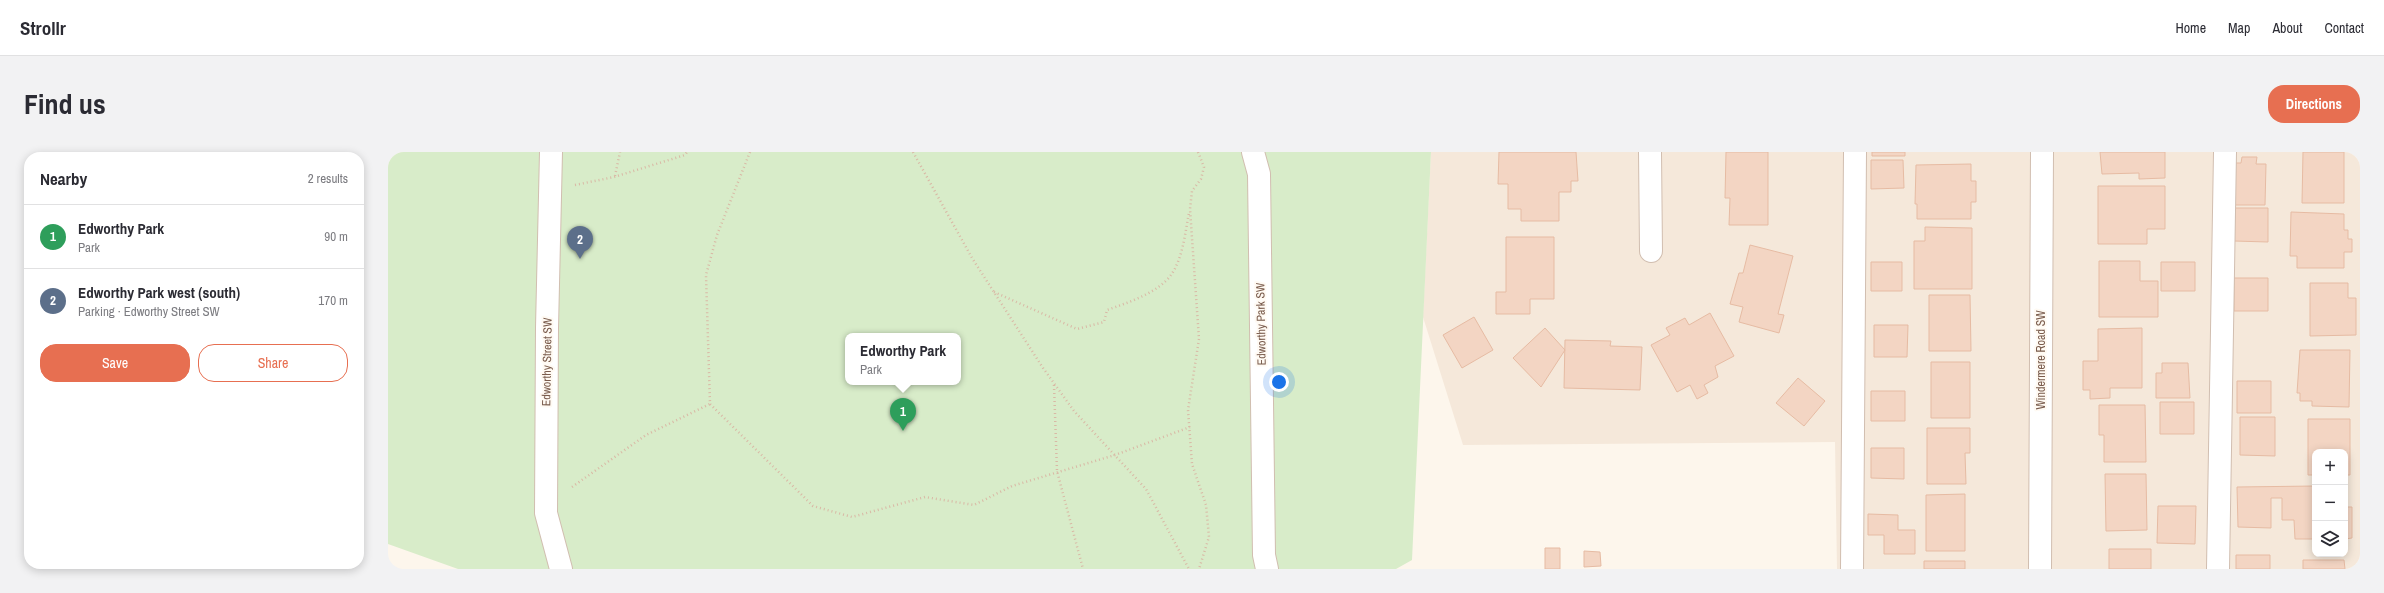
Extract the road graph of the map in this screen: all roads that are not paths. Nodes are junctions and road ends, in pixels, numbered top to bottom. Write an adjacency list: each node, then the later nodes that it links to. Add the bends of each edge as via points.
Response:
1 (551, 152): 8 (street, Edworthy Street SW, via 546,513)
2 (1253, 152): 9 (street, Edworthy Park SW, via 1258,174 1264,555)
3 (1650, 152): 7 (street)
4 (1855, 152): 10 (street)
5 (2042, 152): 11 (street, Windermere Road SW)
6 (2225, 152): 12 (street)
7 (1651, 251)
8 (561, 569)
9 (1267, 569)
10 (1852, 569)
11 (2040, 569)
12 (2218, 569)

